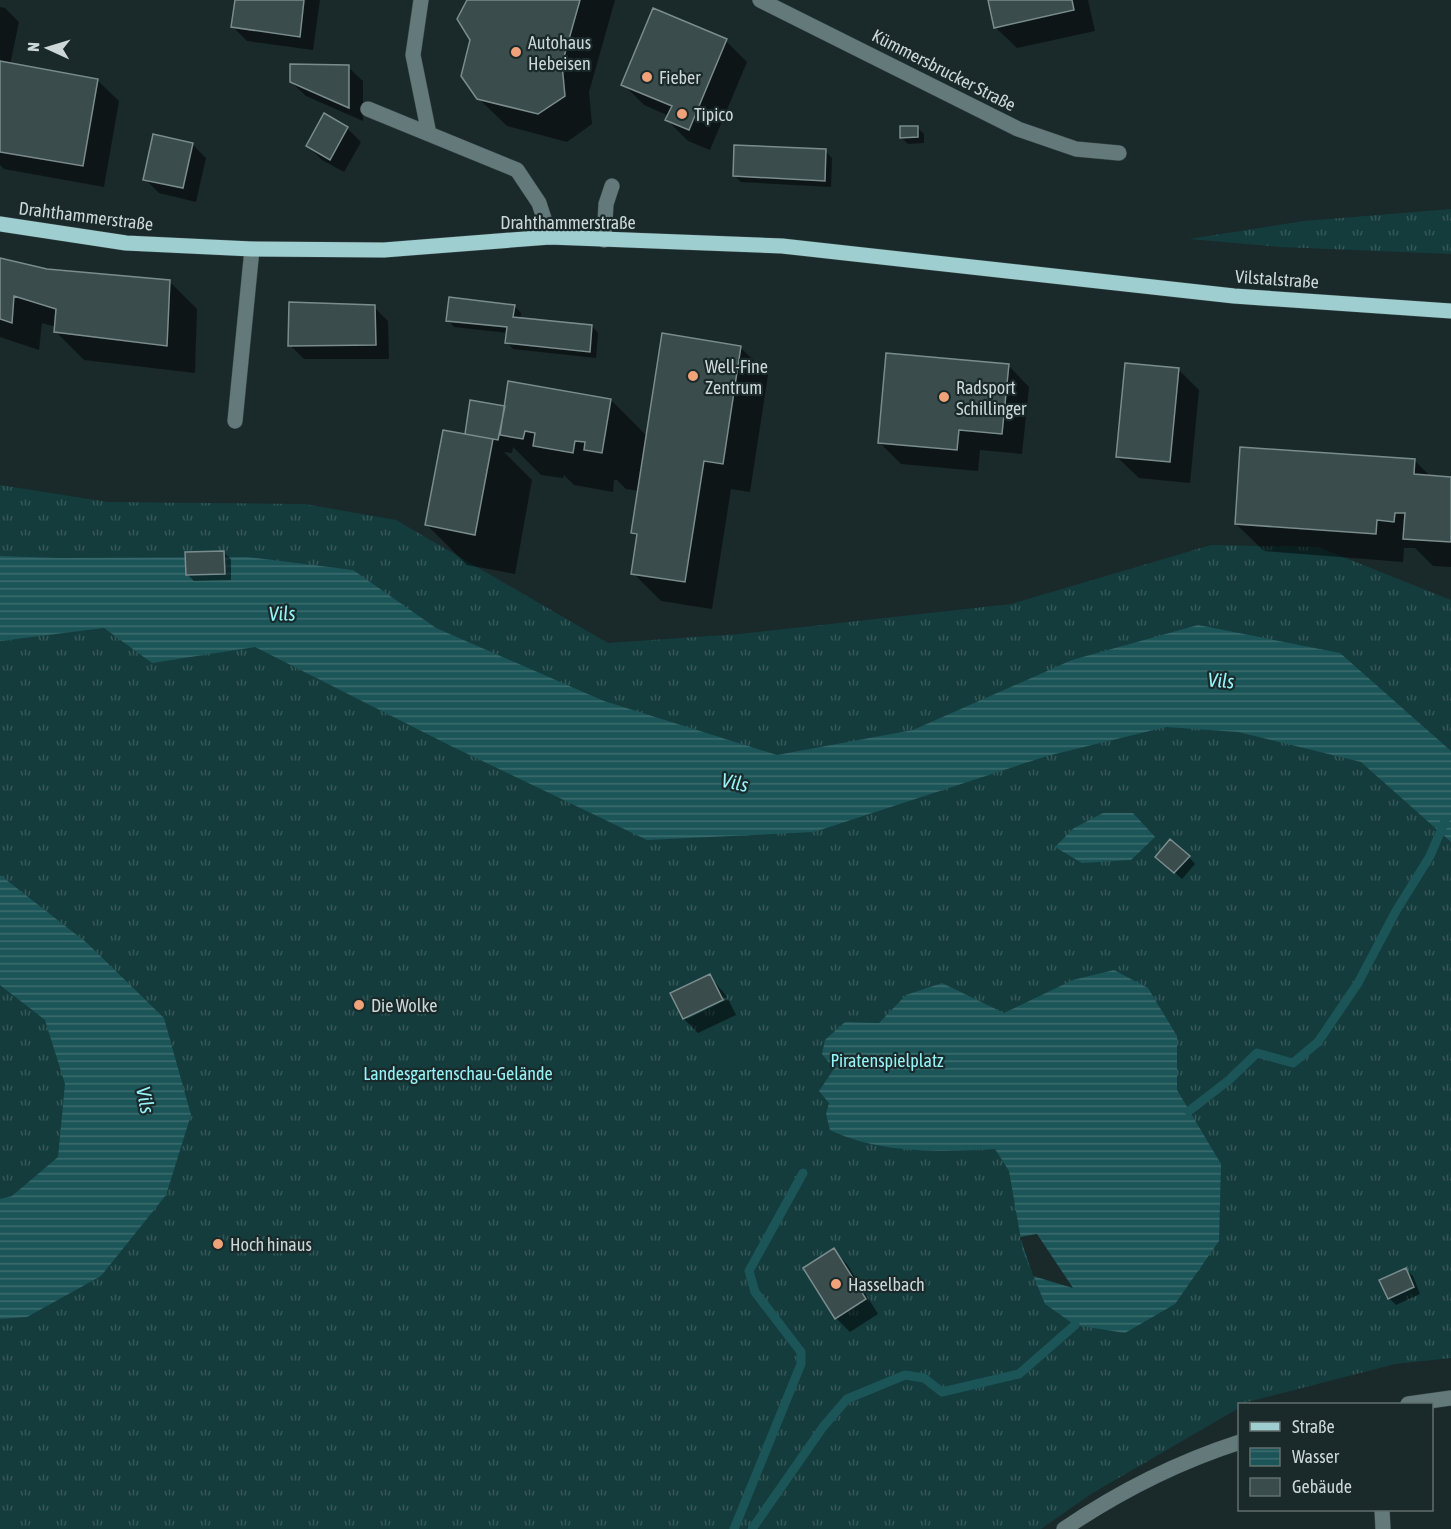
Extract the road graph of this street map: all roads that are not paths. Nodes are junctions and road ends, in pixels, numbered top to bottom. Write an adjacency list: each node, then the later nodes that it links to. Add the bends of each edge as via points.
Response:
1 (422, 0): 4 (street, via 414,55)
2 (760, 0): 5 (street, Kümmersbrucker Straße, via 1018,129 1076,149)
3 (368, 109): 4 (street)
4 (429, 134): 8 (street, via 517,170 539,203)
5 (1119, 153)
6 (612, 186): 9 (street, via 606,204)
7 (0, 224): 10 (main road, Drahthammerstraße, via 126,243)
8 (549, 237): 9 (main road, Drahthammerstraße); 10 (main road, Drahthammerstraße, via 384,250)
9 (604, 240): 11 (main road, Drahthammerstraße, via 782,246)
10 (252, 249): 13 (street)
11 (1100, 281): 12 (main road, Vilstalstraße, via 1234,296)
12 (1451, 311)
13 (235, 421)
14 (1451, 1398): 15 (street)
15 (1415, 1403)
16 (1238, 1442): 18 (street, via 1209,1452 1099,1505)
17 (1382, 1511): 19 (street)
18 (1064, 1529)
19 (1383, 1529)

